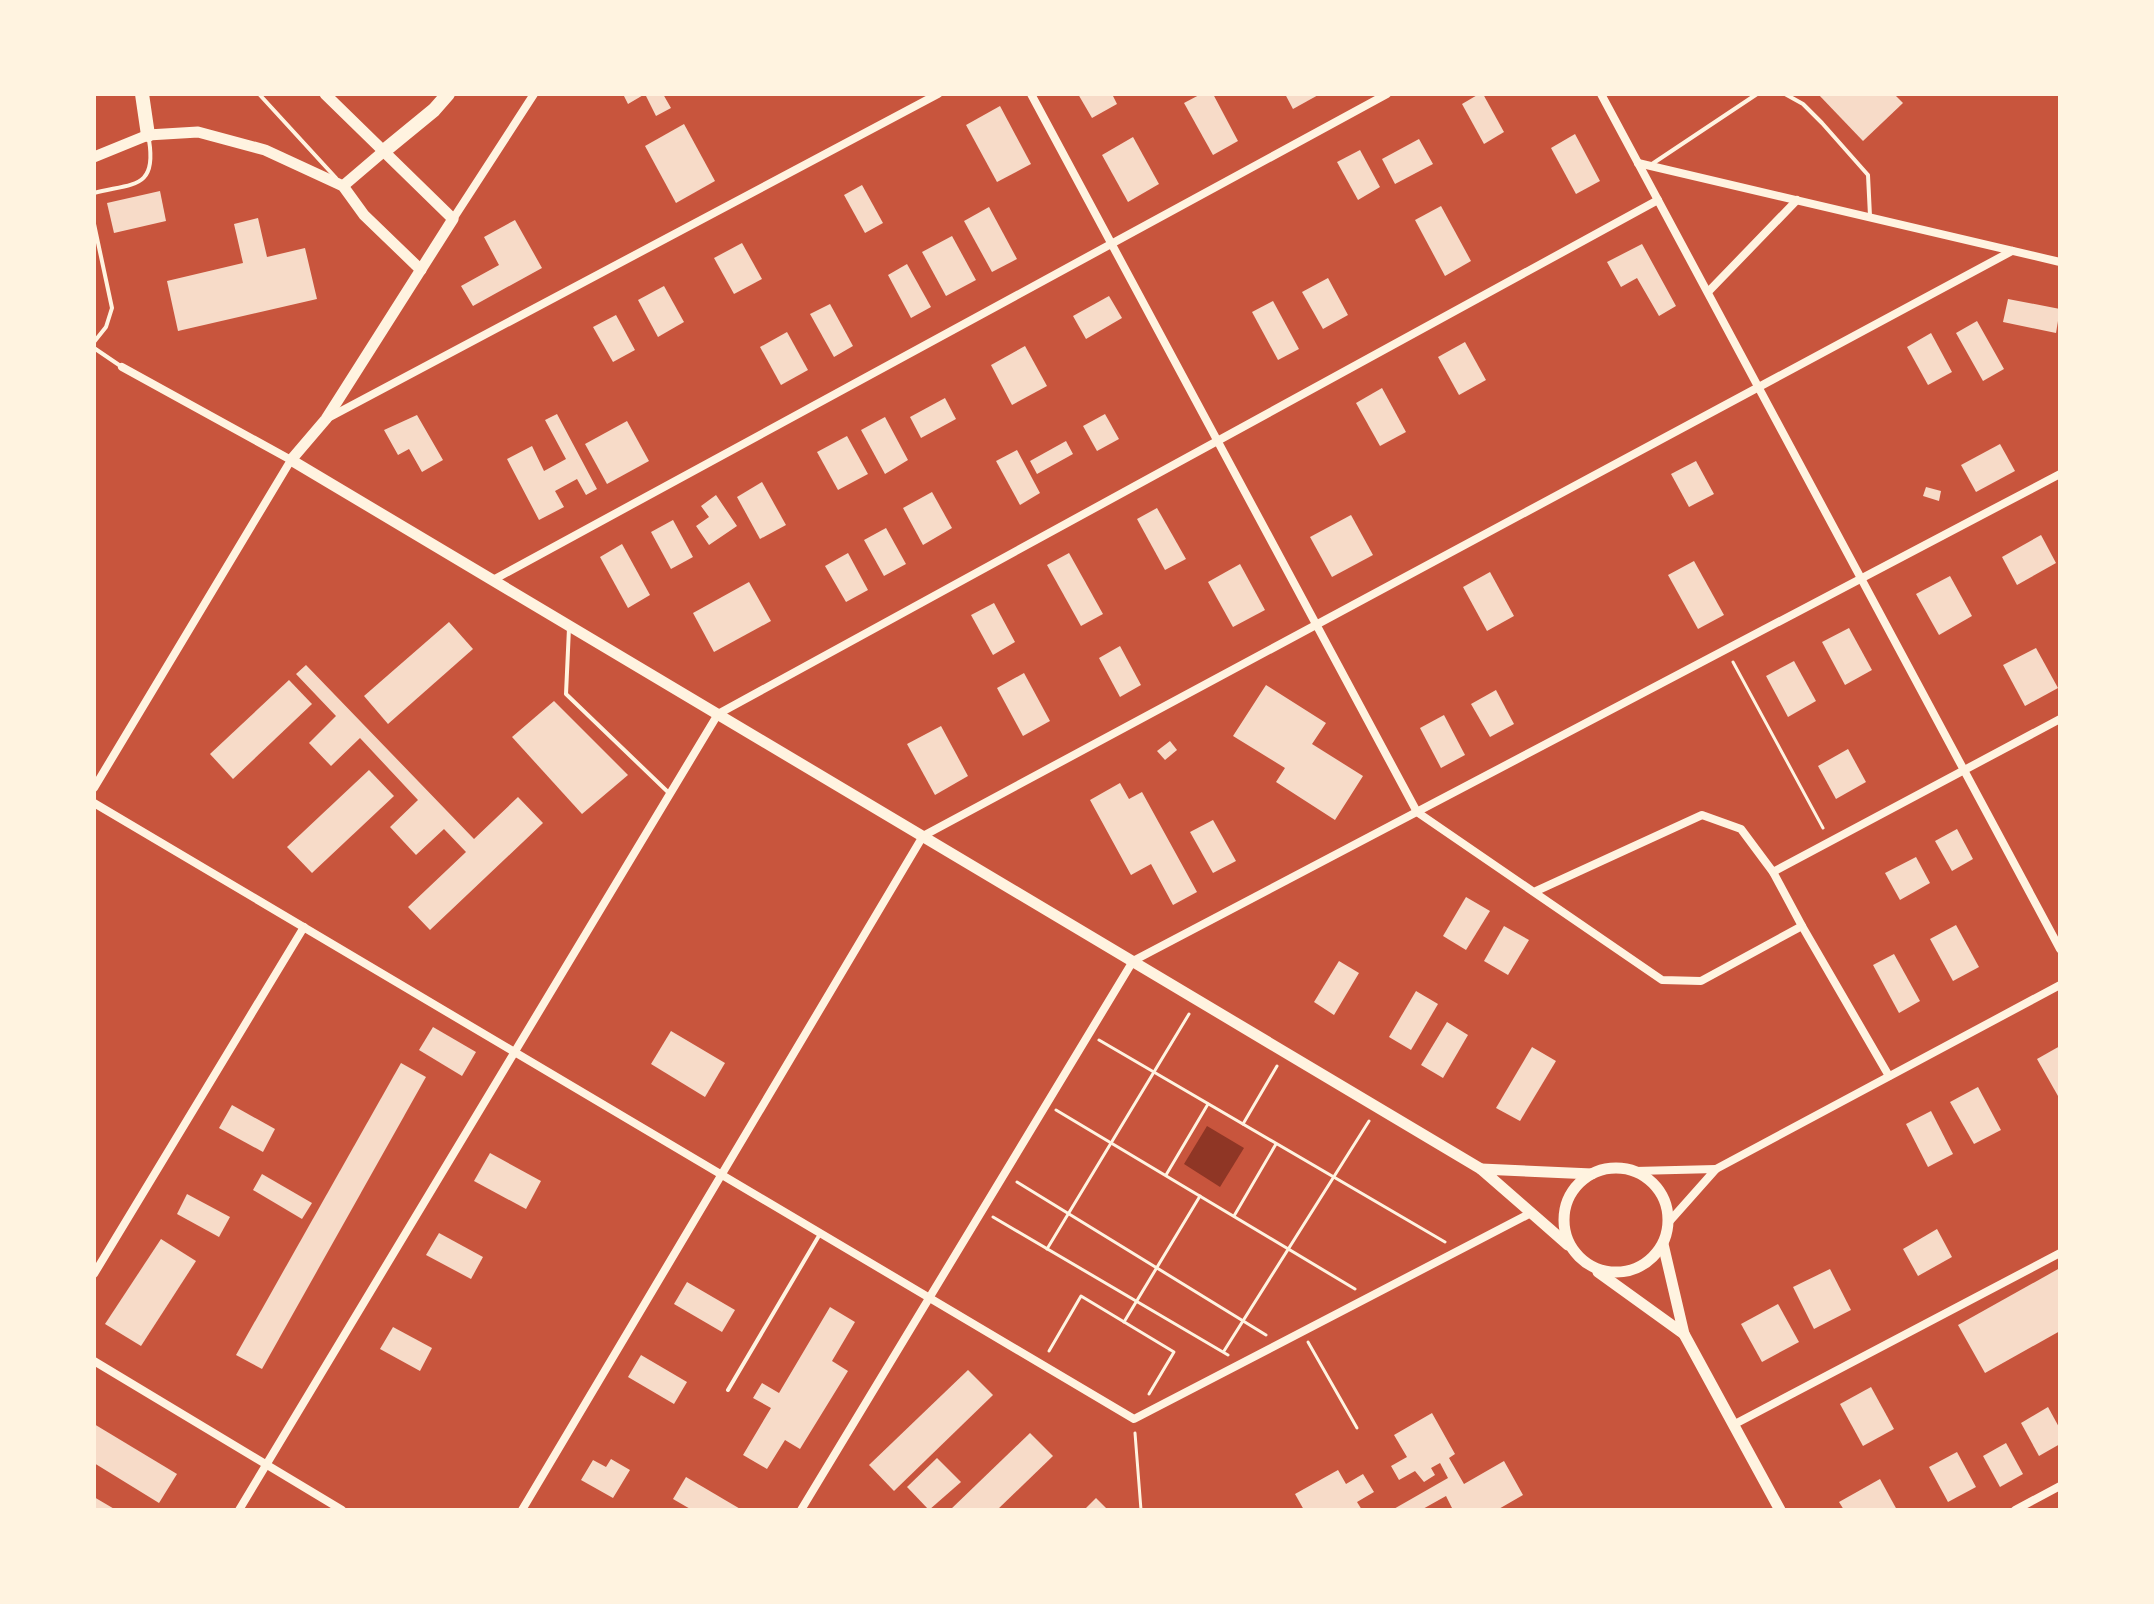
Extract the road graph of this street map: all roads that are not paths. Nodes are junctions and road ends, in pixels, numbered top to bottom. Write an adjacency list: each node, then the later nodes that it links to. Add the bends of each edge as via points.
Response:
1 (142, 94): 12 (highway)
2 (259, 94): 17 (lane)
3 (325, 94): 13 (street)
4 (448, 94): 13 (highway)
5 (534, 94): 22 (street)
6 (938, 94): 32 (street)
7 (1031, 94): 24 (street)
8 (1387, 94): 24 (street)
9 (1601, 94): 15 (street)
10 (1757, 94): 16 (lane)
11 (1785, 94): 21 (lane, via 1803,104 1868,175)
12 (148, 135): 14 (street); 17 (street, via 198,132 265,150); 18 (lane, via 152,158 141,181)
13 (384, 151): 17 (street); 22 (street)
14 (94, 157)
15 (1638, 163): 16 (street); 19 (street)
16 (1650, 165): 20 (street)
17 (343, 186): 27 (street, via 364,215)
18 (94, 193)
19 (1658, 200): 28 (street); 33 (street)
20 (1797, 200): 21 (street); 28 (street)
21 (1870, 217): 25 (street)
22 (453, 219): 27 (street)
23 (94, 224): 29 (lane, via 112,308)
24 (1111, 244): 33 (street); 37 (street)
25 (2012, 251): 26 (street); 31 (street)
26 (2060, 262)
27 (421, 270): 32 (street)
28 (1708, 292): 31 (street)
29 (94, 345): 30 (lane)
30 (122, 367): 34 (street)
31 (1758, 387): 36 (street); 38 (street)
32 (326, 419): 34 (street)
33 (1217, 441): 38 (street); 40 (street)
34 (291, 460): 37 (street); 43 (street)
35 (2060, 474): 36 (street)
36 (1861, 579): 42 (street); 46 (street)
37 (493, 580): 39 (street)
38 (1316, 625): 46 (street); 47 (street)
39 (569, 626): 40 (street); 44 (lane, via 566,694)
40 (718, 714): 44 (street); 47 (street)
41 (2060, 719): 42 (street)
42 (1964, 771): 48 (street); 52 (street)
43 (94, 788)
44 (670, 794): 55 (street)
45 (94, 803): 51 (street)
46 (1417, 812): 49 (street); 53 (street)
47 (923, 836): 53 (street); 61 (street)
48 (1773, 872): 49 (street, via 1741,829 1702,815); 50 (street)
49 (1534, 892): 50 (street, via 1662,980 1701,981)
50 (1802, 926): 56 (street)
51 (304, 927): 55 (street); 69 (street)
52 (2060, 949)
53 (1133, 961): 57 (street); 70 (street)
54 (2060, 985): 56 (street)
55 (514, 1052): 61 (street); 75 (street)
56 (1889, 1076): 58 (street)
57 (1481, 1169): 60 (street); 62 (street)
58 (1716, 1169): 59 (street); 63 (street)
59 (1635, 1171): 60 (street, via 1606,1169); 63 (street, via 1660,1192)
60 (1592, 1174): 66 (street, via 1578,1184 1566,1207 1565,1233)
61 (721, 1175): 64 (street); 79 (street)
62 (1531, 1213): 66 (street); 70 (street, via 1134,1419)
63 (1668, 1223): 65 (street)
64 (820, 1234): 70 (street); 73 (lane)
65 (1663, 1244): 68 (street, via 1638,1268 1603,1271); 71 (street)
66 (1572, 1249): 68 (street)
67 (2060, 1253): 74 (street)
68 (1587, 1264): 71 (street)
69 (94, 1274)
70 (929, 1298): 80 (street)
71 (1684, 1334): 74 (street)
72 (94, 1361): 75 (street)
73 (728, 1390)
74 (1733, 1425): 81 (street)
75 (266, 1465): 77 (street); 78 (street)
76 (2060, 1486): 82 (street)
77 (239, 1510)
78 (342, 1510)
79 (522, 1510)
80 (801, 1510)
81 (1780, 1510)
82 (2015, 1510)

